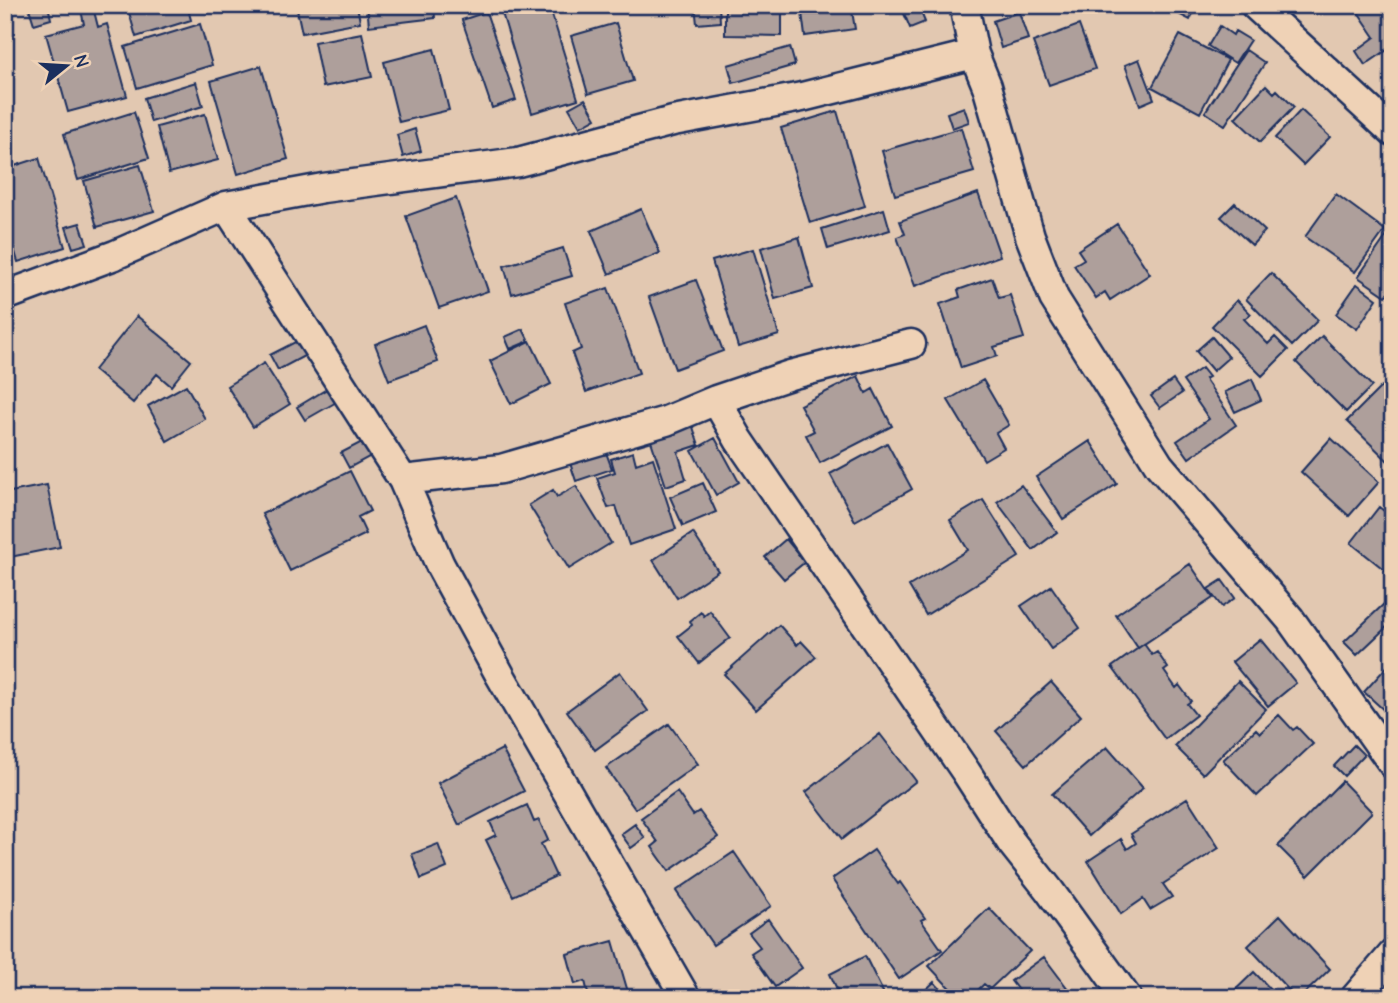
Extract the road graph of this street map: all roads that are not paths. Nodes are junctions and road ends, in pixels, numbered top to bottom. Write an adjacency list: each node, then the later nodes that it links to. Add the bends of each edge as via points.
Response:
1 (964, 5): 3 (street)
2 (1255, 5): 4 (street)
3 (974, 54): 5 (street, via 802,97 673,121 518,162); 10 (street, via 1030,236 1060,309 1159,464 1290,620)
4 (1393, 132)
5 (226, 206): 6 (street, via 115,255); 9 (street)
6 (5, 296)
7 (911, 344): 8 (street, via 790,375)
8 (716, 400): 9 (street, via 667,421 501,469); 13 (street, via 1011,842)
9 (403, 480): 12 (street, via 460,602)
10 (1390, 753)
11 (1393, 954): 14 (street)
12 (685, 998)
13 (1127, 998)
14 (1355, 998)

